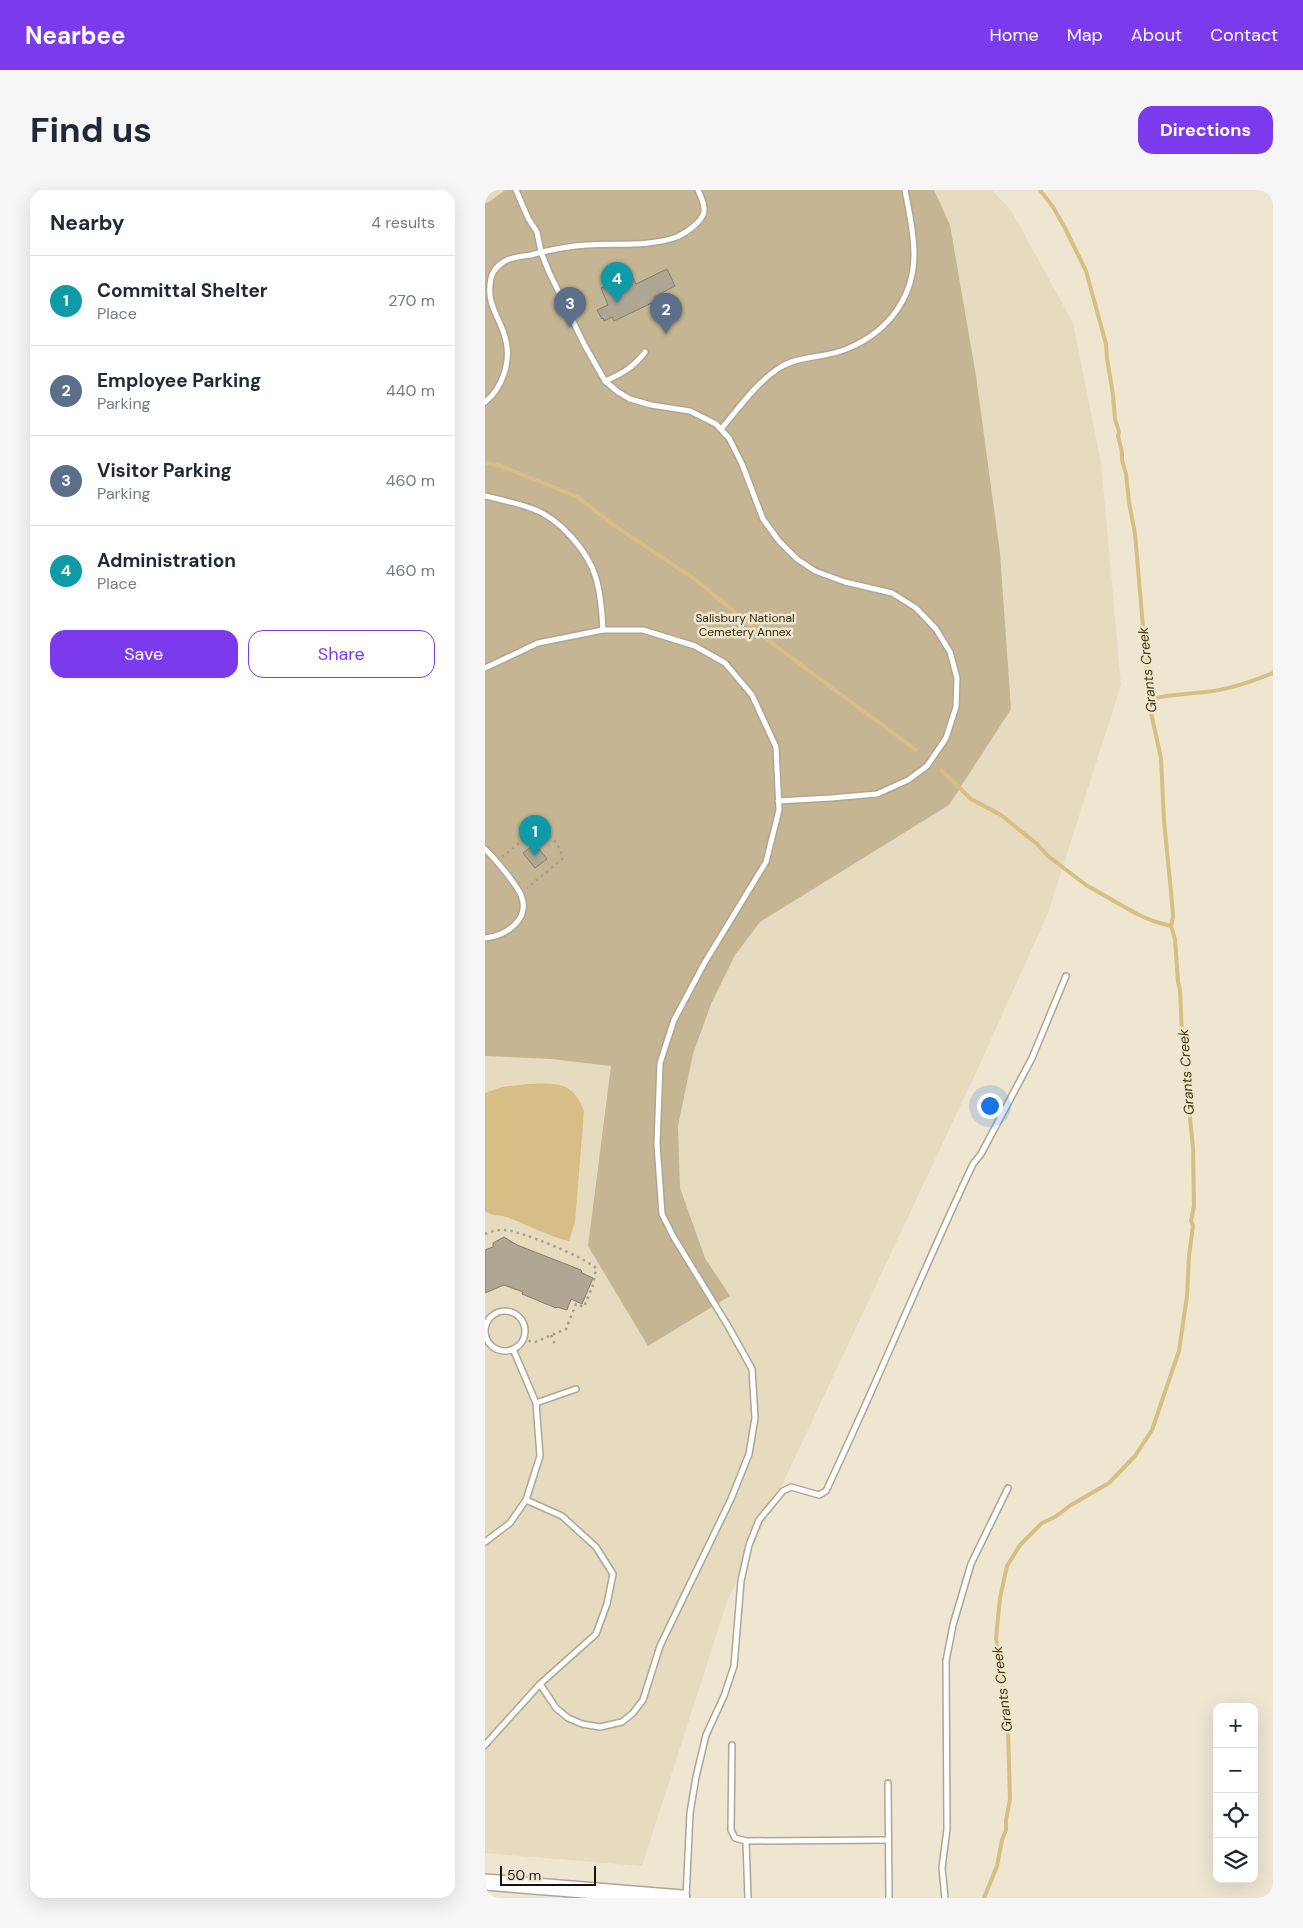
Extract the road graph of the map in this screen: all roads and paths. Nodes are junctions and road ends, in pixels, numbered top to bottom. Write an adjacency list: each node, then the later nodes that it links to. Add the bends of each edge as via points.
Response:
1 (515, 190): 4 (lane, via 537,232)
2 (698, 190): 4 (lane, via 704,205 703,213 699,221 678,236)
3 (905, 190): 8 (lane, via 914,253 909,284 887,324 851,348 799,359 779,368 757,387)
4 (541, 252): 6 (lane); 7 (lane, via 506,260 493,270 487,294 506,340 507,362 502,381)
5 (645, 352): 6 (lane, via 625,372)
6 (605, 382): 8 (lane, via 630,399 690,411)
7 (485, 402)
8 (721, 429): 12 (lane, via 742,464 763,519 779,541 797,559 815,570 845,582 892,593 916,608 936,629 950,652 957,678 956,708 946,738 927,766 908,780 877,794)
9 (485, 496): 10 (lane, via 535,509 562,527 582,551 595,576)
10 (603, 630): 11 (lane, via 539,643); 12 (lane, via 643,630 695,646 725,664 752,695 776,747)
11 (485, 668)
12 (778, 801): 29 (lane, via 779,810 767,862 705,962 675,1020 660,1063 657,1144 662,1214 752,1369 755,1418 749,1454 731,1499 660,1646 643,1700 633,1713 622,1722 600,1727 582,1724 556,1708)
13 (485, 849): 14 (lane)
14 (496, 862): 15 (lane); 15 (path, via 536,830 546,832 561,852 560,861)
15 (520, 893): 16 (lane, via 523,908 520,918 511,929)
16 (485, 938)
17 (1066, 976): 36 (lane, via 1032,1058 973,1164 930,1255 826,1491 819,1495 791,1487 783,1491 759,1520 741,1581 734,1666 706,1735 696,1776)
18 (485, 1234): 20 (path, via 504,1230 533,1238 596,1268 584,1307 576,1304 566,1328)
19 (485, 1328): 21 (lane, via 493,1315 505,1311 512,1313 522,1321); 23 (lane, via 486,1338 495,1348)
20 (551, 1335): 21 (path, via 535,1342); 22 (path)
21 (523, 1340): 23 (lane)
22 (556, 1347)
23 (513, 1349): 25 (lane)
24 (576, 1388): 25 (lane)
25 (536, 1403): 27 (lane, via 540,1456)
26 (1008, 1488): 39 (lane, via 971,1564 946,1661)
27 (525, 1500): 28 (lane, via 510,1523); 29 (lane, via 562,1516 595,1547 613,1574 596,1634)
28 (485, 1542)
29 (540, 1684): 30 (lane)
30 (485, 1744)
31 (731, 1745): 34 (lane, via 731,1830 735,1838)
32 (887, 1782): 33 (lane)
33 (888, 1840): 34 (lane); 38 (lane)
34 (746, 1841): 37 (lane)
35 (485, 1882): 36 (main road)
36 (684, 1898)
37 (748, 1898)
38 (889, 1898)
39 (945, 1898)

